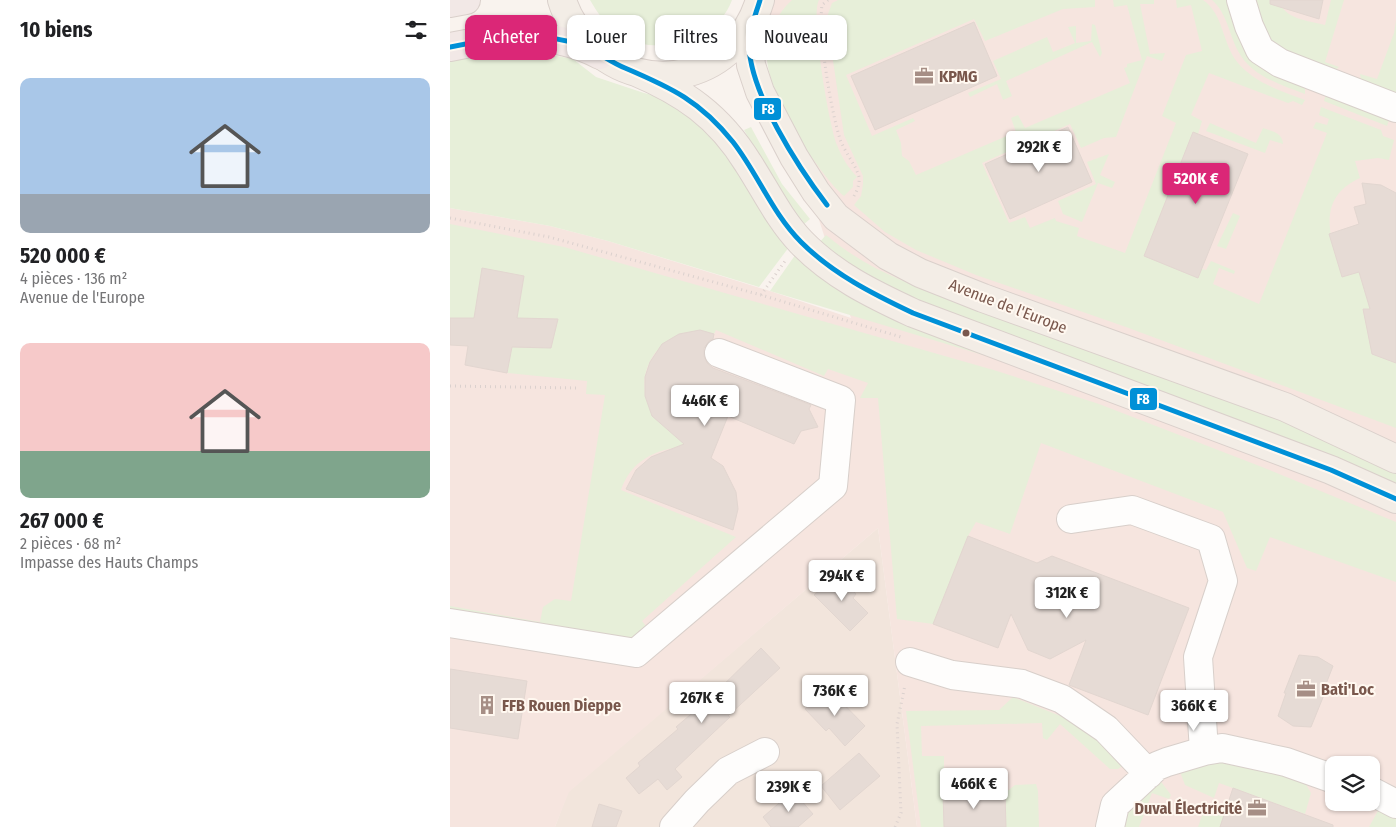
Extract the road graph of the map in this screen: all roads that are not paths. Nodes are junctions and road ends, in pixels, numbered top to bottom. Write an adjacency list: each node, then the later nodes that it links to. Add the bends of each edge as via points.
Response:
1 (466, 0): 4 (highway)
2 (562, 0): 6 (main road)
3 (1241, 0): 11 (street, via 1260,50 1280,63)
4 (450, 3)
5 (757, 10): 10 (main road, via 742,38 708,66 685,74); 13 (main road, Avenue de l'Europe, via 749,44 760,92 816,192 836,217 863,238 888,256 982,298)
6 (568, 15)
7 (567, 42): 8 (highway, via 545,37 510,37)
8 (450, 47)
9 (608, 60): 10 (main road)
10 (634, 72): 16 (main road, via 662,83 705,110 735,144 800,241 827,266 860,288 913,313 1331,470)
11 (1396, 108)
12 (719, 354): 18 (street, via 841,400 833,486 636,653)
13 (1285, 407): 14 (street); 15 (main road, Avenue de l'Europe)
14 (1396, 447)
15 (1396, 459)
16 (1396, 499)
17 (1071, 519): 20 (street, via 1132,510 1211,539 1223,581 1198,657)
18 (450, 623)
19 (910, 662): 22 (street, via 952,675 1022,684 1062,700 1106,729)
20 (1204, 751): 22 (street, via 1167,762); 23 (street, via 1222,748 1286,762)
21 (765, 752): 26 (street, via 728,771)
22 (1149, 774): 27 (street, via 1115,805)
23 (1325, 775)
24 (1380, 795): 25 (street)
25 (1396, 804)
26 (674, 827)
27 (1110, 827)

